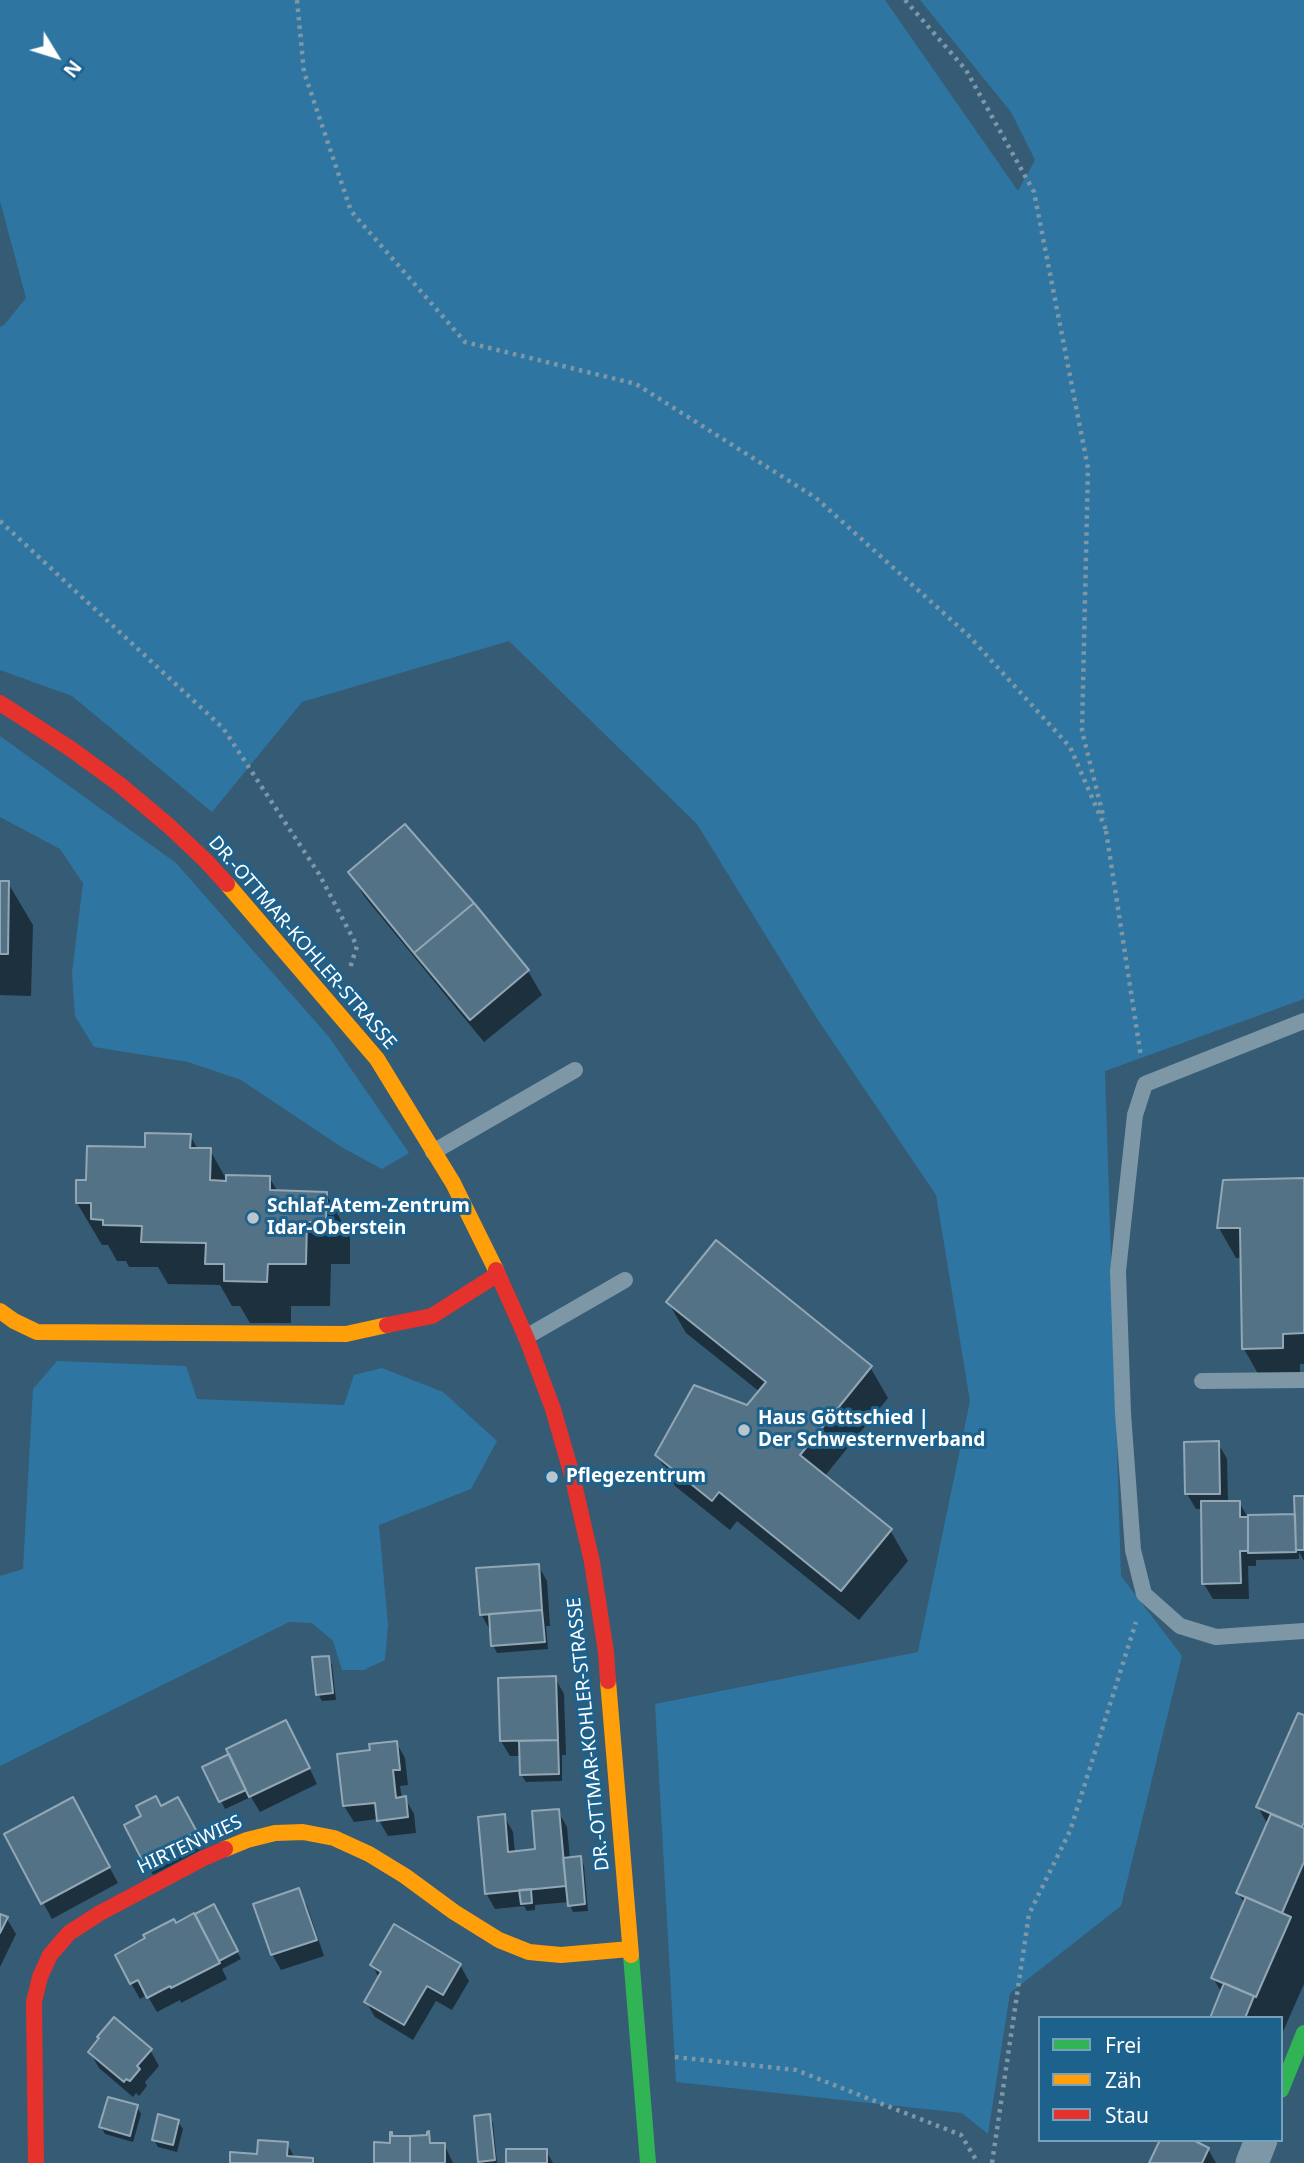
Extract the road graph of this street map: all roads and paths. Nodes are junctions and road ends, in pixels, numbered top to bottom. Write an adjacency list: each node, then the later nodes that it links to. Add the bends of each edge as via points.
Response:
1 (297, 0): 5 (path, via 304,72 351,211 465,342 636,384 816,499 969,636 1070,747)
2 (905, 0): 5 (path, via 966,70 1034,192 1088,468 1082,731)
3 (0, 521): 6 (path, via 223,728 319,874 357,946)
4 (0, 703): 6 (street, DR.-OTTMAR-KOHLER-STRASSE, via 100,770 169,826 206,860)
5 (1107, 832): 9 (path)
6 (336, 1009): 10 (street, DR.-OTTMAR-KOHLER-STRASSE, via 377,1059)
7 (1304, 1021): 9 (lane)
8 (575, 1070): 10 (lane)
9 (1145, 1084): 17 (lane, via 1135,1115 1118,1271 1133,1550)
10 (433, 1152): 11 (street, DR.-OTTMAR-KOHLER-STRASSE)
11 (498, 1274): 13 (street, via 432,1316 346,1334 37,1332); 14 (street, DR.-OTTMAR-KOHLER-STRASSE)
12 (625, 1280): 14 (lane)
13 (0, 1311)
14 (526, 1337): 19 (street, DR.-OTTMAR-KOHLER-STRASSE, via 553,1409 592,1562 606,1652)
15 (1304, 1380): 16 (lane)
16 (1202, 1381)
17 (1144, 1594): 18 (lane, via 1180,1626 1216,1637); 27 (path, via 1070,1832 1029,1914)
18 (1304, 1631)
19 (631, 1949): 21 (street, DR.-OTTMAR-KOHLER-STRASSE); 24 (street, HIRTENWIES, via 561,1955 529,1952 499,1940 369,1854 334,1838 303,1832 247,1840 100,1913 69,1933 50,1955 34,2002)
20 (1304, 2033): 22 (street)
21 (638, 2053): 25 (street, DR.-OTTMAR-KOHLER-STRASSE); 26 (path, via 796,2070 961,2135)
22 (1283, 2085)
23 (1260, 2142): 28 (street)
24 (36, 2163)
25 (648, 2163)
26 (978, 2163)
27 (992, 2163)
28 (1252, 2163)

